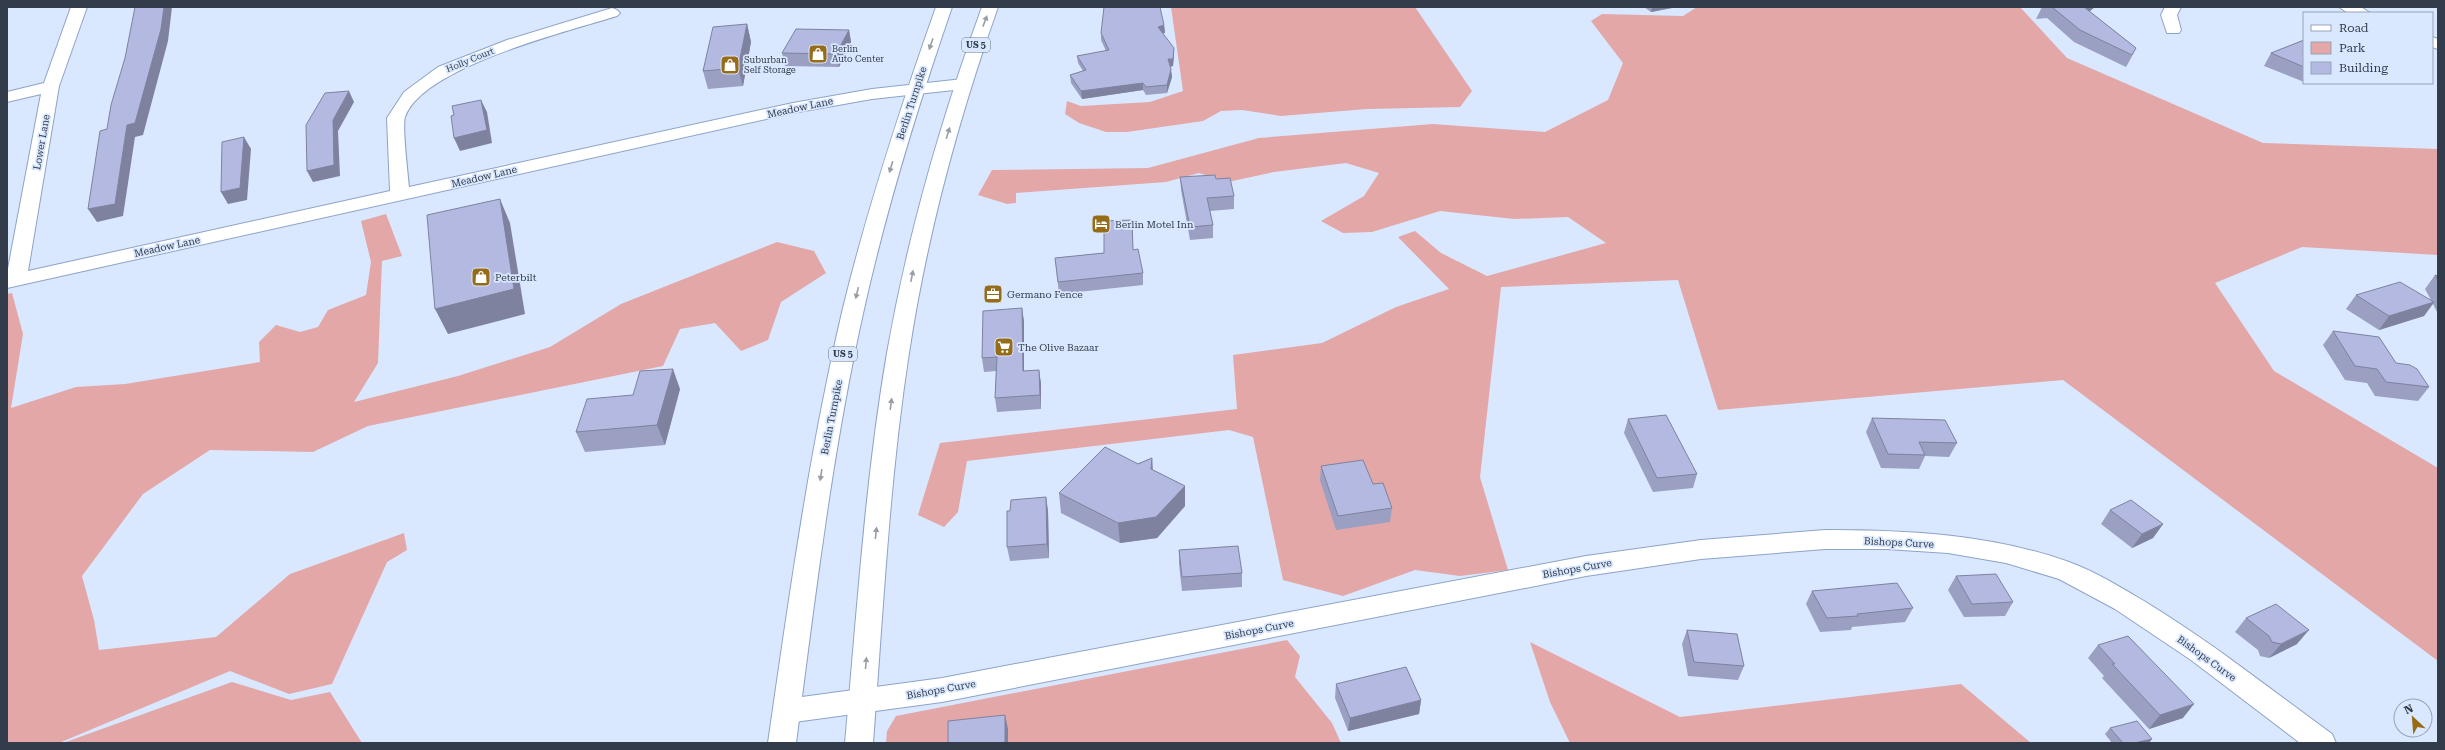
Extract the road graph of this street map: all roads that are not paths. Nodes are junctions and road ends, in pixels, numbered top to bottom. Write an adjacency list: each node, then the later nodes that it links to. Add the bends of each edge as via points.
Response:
1 (79, 7): 10 (main road, Lower Lane)
2 (944, 7): 11 (main road, Berlin Turnpike / US 5, one-way to 11)
3 (990, 7): 9 (main road, US 5, one-way to 3)
4 (2173, 7): 8 (main road, via 2169,15)
5 (2347, 7): 6 (main road)
6 (2360, 12)
7 (612, 13): 13 (main road, Holly Court, via 513,44 444,71 410,96 396,118)
8 (2173, 30)
9 (963, 84): 11 (main road, Meadow Lane); 15 (main road, US 5, one-way to 9, via 884,460 898,354 929,202)
10 (51, 86): 12 (main road); 14 (main road, Lower Lane)
11 (916, 89): 13 (main road, Meadow Lane, via 793,108); 16 (main road, Berlin Turnpike / US 5, one-way to 16, via 881,202 844,352 825,448)
12 (7, 97)
13 (400, 195): 14 (main road, Meadow Lane)
14 (11, 281)
15 (862, 701): 16 (main road, Bishops Curve); 18 (main road, US 5); 19 (main road, Bishops Curve, via 942,690 1670,552 1755,544 1907,540 2017,555 2062,569 2150,617)
16 (787, 711): 17 (main road, Berlin Turnpike / US 5)
17 (782, 743)
18 (859, 743)
19 (2322, 743)

